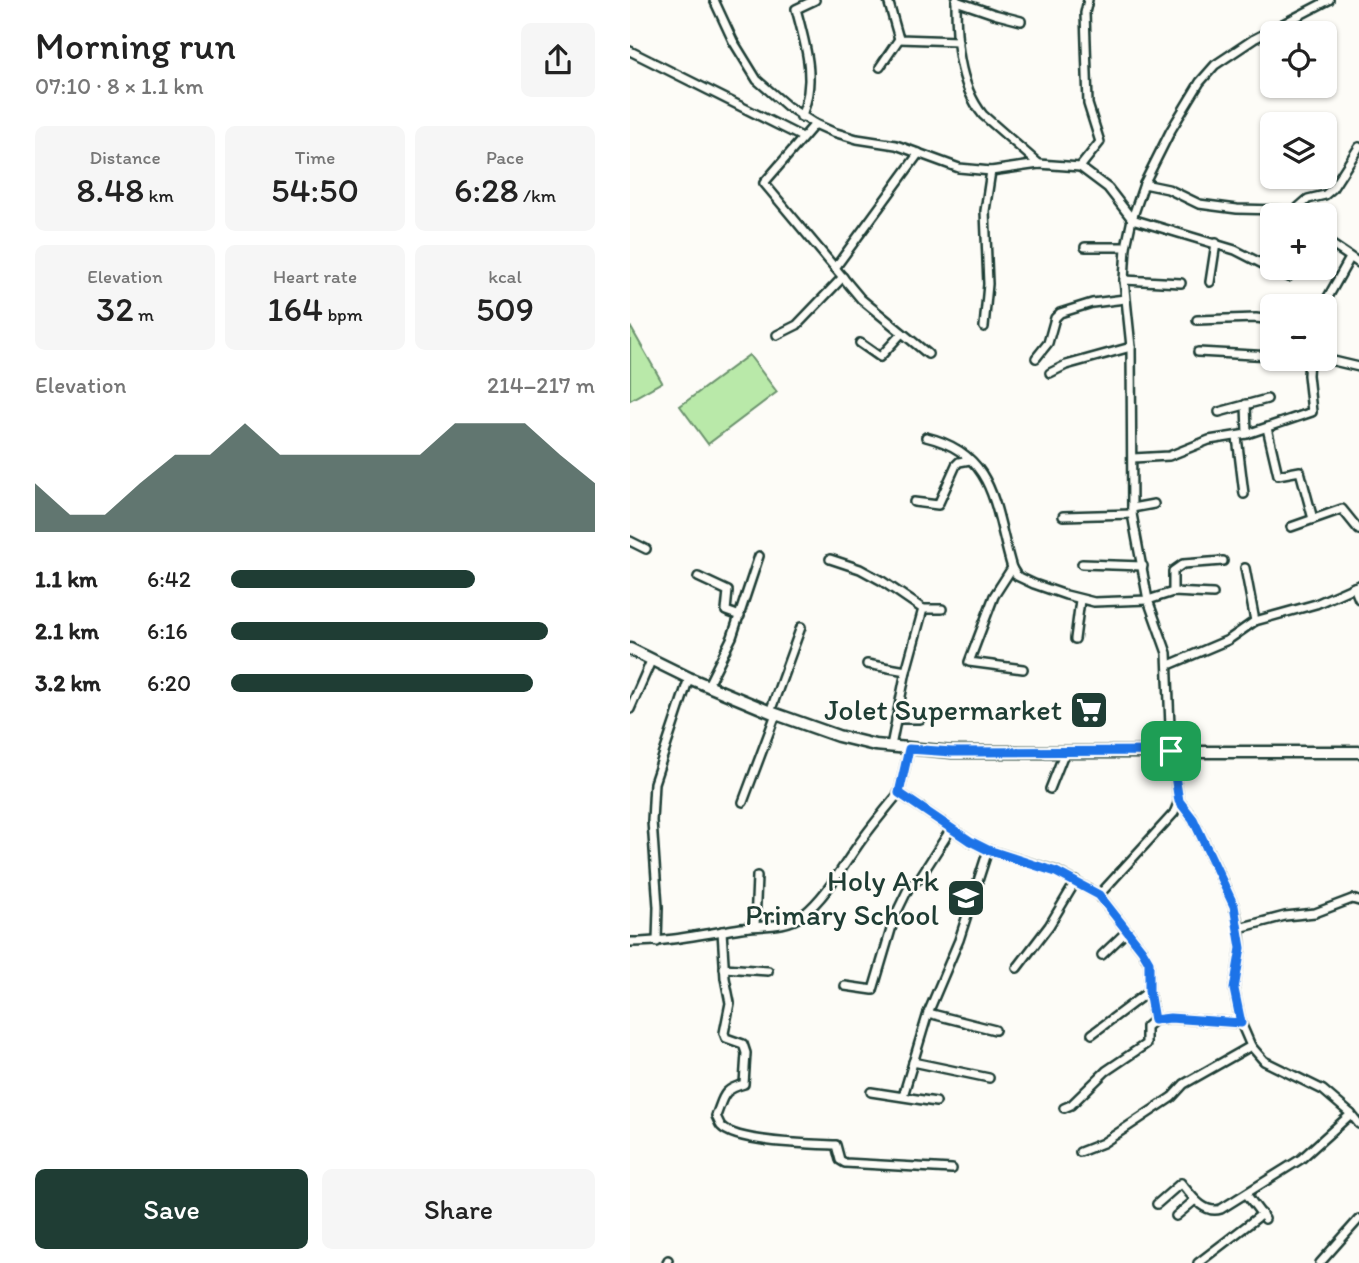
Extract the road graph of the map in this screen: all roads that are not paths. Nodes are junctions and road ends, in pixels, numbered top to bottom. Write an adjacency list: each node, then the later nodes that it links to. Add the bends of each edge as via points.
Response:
1 (714, 0): 12 (street, via 757,80)
2 (815, 0): 12 (street, via 796,9 810,72)
3 (888, 0): 8 (street)
4 (956, 0): 7 (street); 9 (street)
5 (1088, 0): 18 (street, via 1088,104 1100,142)
6 (1329, 0): 20 (street, via 1254,38 1215,65 1188,101)
7 (1021, 21)
8 (898, 39): 9 (street); 11 (street)
9 (958, 40): 17 (street, via 975,106)
10 (630, 51): 14 (street)
11 (880, 67)
12 (801, 117): 13 (street)
13 (814, 124): 14 (street); 16 (street)
14 (802, 137): 31 (street, via 764,183)
15 (1359, 147): 21 (street, via 1332,189)
16 (919, 153): 19 (street, via 959,168); 31 (street)
17 (1039, 163): 18 (street); 19 (street)
18 (1080, 167): 23 (street, via 1108,188)
19 (991, 171): 40 (street, via 985,211 988,284)
20 (1144, 184): 22 (street, via 1168,189 1199,204); 23 (street)
21 (1304, 203)
22 (1260, 209)
23 (1132, 219): 24 (street); 26 (street)
24 (1216, 243): 29 (street); 34 (street)
25 (1086, 247): 26 (street)
26 (1126, 247): 33 (street)
27 (1337, 249): 28 (street)
28 (1350, 258): 30 (street); 36 (street)
29 (1260, 262)
30 (1359, 263)
31 (835, 268): 32 (street)
32 (843, 278): 41 (street); 42 (street, via 797,325)
33 (1124, 280): 35 (street); 37 (street)
34 (1210, 282)
35 (1181, 283)
36 (1330, 294)
37 (1125, 299): 44 (street); 48 (street, via 1060,313 1048,343)
38 (1260, 318): 39 (street)
39 (1197, 320)
40 (984, 327)
41 (902, 333): 43 (street, via 880,357); 46 (street)
42 (777, 335)
43 (860, 343)
44 (1131, 347): 52 (street); 60 (street)
45 (1198, 352): 47 (street)
46 (928, 354)
47 (1260, 355)
48 (1036, 358)
49 (1337, 362): 50 (street)
50 (1359, 368)
51 (1308, 371): 56 (street, via 1312,412)
52 (1050, 373)
53 (1267, 399): 54 (street)
54 (1246, 404): 55 (street); 57 (street)
55 (1219, 412)
56 (1267, 428): 57 (street); 67 (street, via 1278,475 1300,471)
57 (1247, 434): 59 (street)
58 (926, 437): 61 (street, via 960,449)
59 (1237, 437): 60 (street, via 1209,440 1169,456); 62 (street)
60 (1133, 458): 65 (street)
61 (970, 460): 63 (street, via 956,465 938,505); 77 (street, via 988,483)
62 (1244, 494)
63 (914, 502)
64 (1154, 504): 65 (street)
65 (1132, 511): 66 (street); 76 (street)
66 (1063, 516)
67 (1313, 519): 68 (street); 69 (street, via 1342,509)
68 (1291, 527)
69 (1359, 530)
70 (630, 541): 71 (street)
71 (646, 549)
72 (759, 556): 88 (street)
73 (830, 559): 86 (street, via 860,569)
74 (1223, 561): 81 (street, via 1183,564 1173,571)
75 (1082, 564): 76 (street)
76 (1143, 566): 85 (street)
77 (1012, 568): 84 (street, via 1017,576 1034,584); 96 (street, via 994,596 969,662)
78 (1245, 568): 89 (street)
79 (698, 577): 88 (street, via 728,591 726,611)
80 (1356, 586): 83 (street); 89 (street, via 1316,604)
81 (1173, 592): 82 (street); 85 (street)
82 (1213, 594)
83 (1359, 599)
84 (1080, 600): 85 (street); 91 (street)
85 (1148, 600): 95 (street)
86 (922, 609): 87 (street); 97 (street)
87 (942, 610)
88 (740, 616): 99 (street)
89 (1255, 621): 95 (street, via 1228,640)
90 (801, 627): 101 (street)
91 (1074, 639)
92 (630, 649): 93 (main road)
93 (651, 660): 98 (main road); 100 (street)
94 (867, 664): 97 (street)
95 (1169, 665): 107 (street)
96 (1023, 669)
97 (906, 671): 102 (street)
98 (690, 678): 99 (main road); 124 (street, via 654,783)
99 (708, 685): 101 (main road)
100 (630, 709)
101 (773, 713): 104 (main road, via 838,736); 112 (street)
102 (896, 719): 103 (street); 104 (street)
103 (920, 719)
104 (891, 746): 105 (main road)
105 (909, 749): 106 (main road); 110 (street)
106 (1065, 751): 107 (main road); 109 (street)
107 (1171, 751): 108 (main road); 111 (street)
108 (1359, 752)
109 (1050, 789)
110 (899, 793): 113 (street); 119 (street, via 831,886 804,914 789,922)
111 (1179, 801): 117 (street, via 1174,813); 120 (street, via 1217,869)
112 (743, 802)
113 (951, 829): 114 (street); 129 (street, via 919,879 910,885 895,916 873,990)
114 (988, 850): 116 (street); 131 (street, via 959,940)
115 (757, 876): 119 (street)
116 (1076, 881): 117 (street); 127 (street)
117 (1099, 895): 122 (street)
118 (1359, 901): 120 (street)
119 (755, 926): 121 (street)
120 (1239, 928): 133 (street, via 1241,948 1234,989)
121 (722, 931): 124 (street); 126 (street)
122 (1126, 932): 125 (street); 130 (street, via 1149,962)
123 (630, 942): 124 (street)
124 (657, 942)
125 (1102, 955)
126 (724, 968): 128 (street); 146 (street, via 730,1003 724,1032 729,1041 743,1044 746,1053 744,1084 725,1092 716,1116 721,1126 747,1138 836,1145 845,1163)
127 (1017, 968)
128 (768, 971)
129 (845, 986)
130 (1149, 991): 132 (street); 135 (street)
131 (928, 1013): 134 (street); 137 (street)
132 (1154, 1020): 133 (street); 142 (street, via 1146,1027 1146,1044)
133 (1241, 1023): 136 (street)
134 (995, 1030)
135 (1092, 1034)
136 (1251, 1046): 143 (street, via 1264,1061 1323,1090); 145 (street, via 1184,1084 1103,1143)
137 (913, 1062): 138 (street); 140 (street)
138 (989, 1078)
139 (871, 1092): 140 (street)
140 (903, 1096): 141 (street)
141 (936, 1102)
142 (1064, 1108)
143 (1351, 1114): 144 (street); 147 (street, via 1301,1159)
144 (1359, 1124)
145 (1080, 1152)
146 (952, 1169)
147 (1247, 1195): 148 (street, via 1215,1211); 152 (street, via 1264,1217)
148 (1195, 1200): 149 (street, via 1181,1183); 150 (street)
149 (1157, 1204)
150 (1176, 1216)
151 (1359, 1219): 153 (street)
152 (1198, 1263)
153 (1320, 1263)

